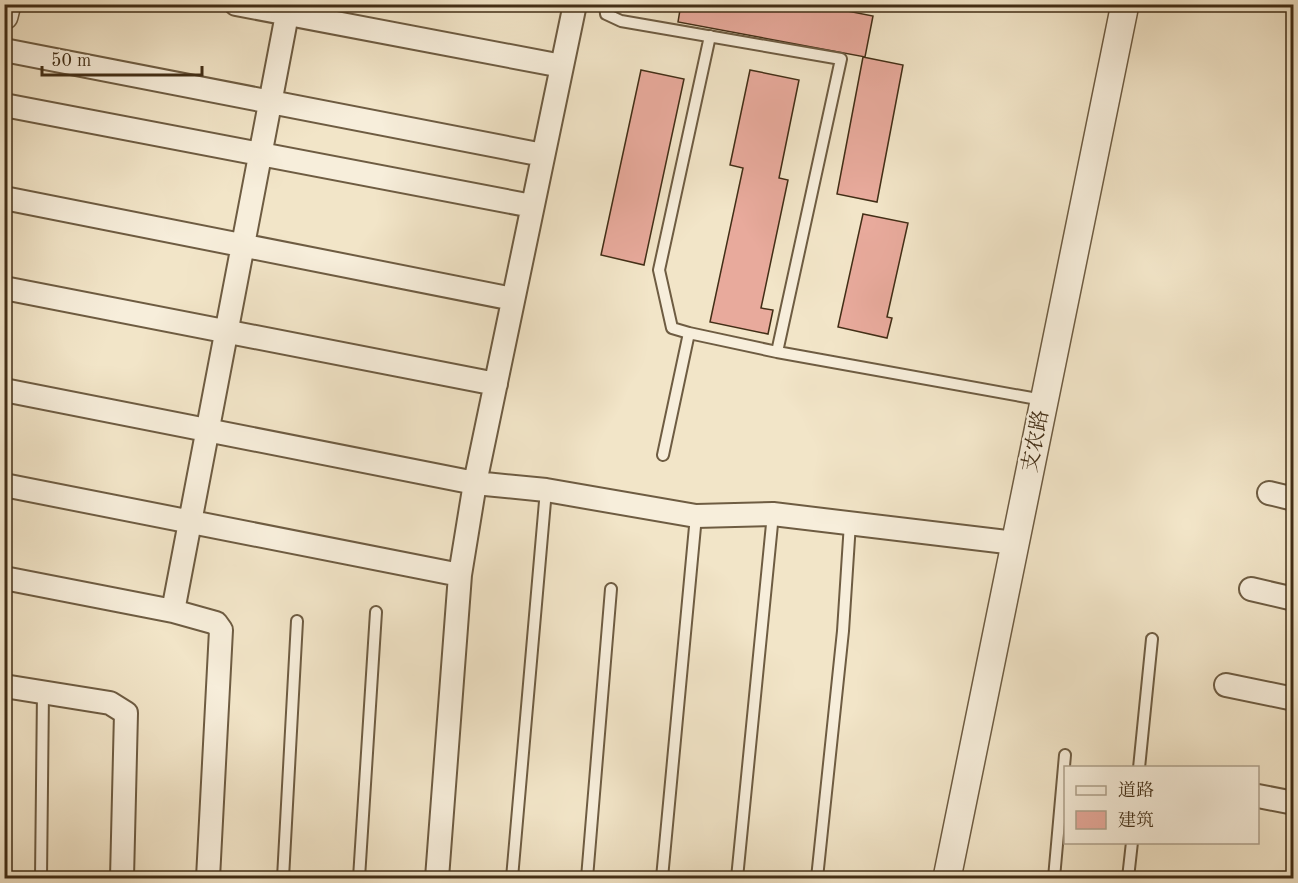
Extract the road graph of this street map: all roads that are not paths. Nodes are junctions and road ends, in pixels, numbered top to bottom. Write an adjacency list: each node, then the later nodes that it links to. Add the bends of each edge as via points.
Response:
1 (7, 4): 7 (street)
2 (236, 4): 6 (street)
3 (575, 4): 10 (street)
4 (605, 4): 8 (lane, via 606,14 621,21)
5 (1125, 4): 25 (street, 支农路)
6 (288, 9): 10 (street); 11 (street)
7 (4, 16)
8 (710, 36): 21 (lane, via 659,270 672,328); 22 (lane, via 841,59)
9 (4, 50): 11 (street)
10 (562, 66): 14 (street)
11 (270, 102): 13 (street); 14 (street)
12 (4, 105): 13 (street)
13 (260, 154): 16 (street); 17 (street)
14 (543, 155): 16 (street)
15 (4, 198): 17 (street)
16 (532, 206): 19 (street)
17 (242, 245): 19 (street); 20 (street)
18 (4, 288): 20 (street)
19 (513, 298): 23 (street)
20 (225, 332): 23 (street); 26 (street)
21 (689, 333): 22 (lane); 27 (lane)
22 (777, 352): 25 (lane)
23 (495, 384): 28 (street)
24 (4, 390): 26 (street)
25 (1043, 400): 37 (street, 支农路)
26 (206, 430): 28 (street); 35 (street)
27 (663, 455)
28 (475, 483): 30 (street); 38 (street)
29 (4, 485): 35 (street)
30 (546, 490): 34 (street); 64 (lane)
31 (1269, 494): 32 (street)
32 (1293, 499)
33 (773, 514): 34 (street); 36 (street); 67 (lane)
34 (696, 516): 66 (lane)
35 (189, 522): 38 (street); 43 (street)
36 (850, 523): 37 (street); 68 (lane)
37 (1015, 543): 69 (street, 支农路)
38 (460, 575): 63 (street)
39 (4, 578): 43 (street)
40 (611, 589): 65 (lane)
41 (1251, 589): 42 (street)
42 (1293, 599)
43 (172, 611): 60 (street, via 216,623 221,630)
44 (376, 612): 62 (lane)
45 (297, 621): 61 (lane)
46 (1152, 639): 54 (lane)
47 (1226, 685): 50 (street)
48 (4, 686): 49 (street)
49 (43, 692): 58 (lane); 59 (street, via 111,704 126,713)
50 (1293, 699)
51 (1065, 755): 52 (lane)
52 (1064, 766)
53 (1064, 766): 70 (lane)
54 (1139, 766)
55 (1259, 796): 56 (street)
56 (1293, 803)
57 (1132, 844): 71 (lane)
58 (41, 879)
59 (122, 879)
60 (208, 879)
61 (283, 879)
62 (359, 879)
63 (437, 879)
64 (512, 879)
65 (587, 879)
66 (662, 879)
67 (737, 879)
68 (817, 879)
69 (947, 879)
70 (1054, 879)
71 (1128, 879)

